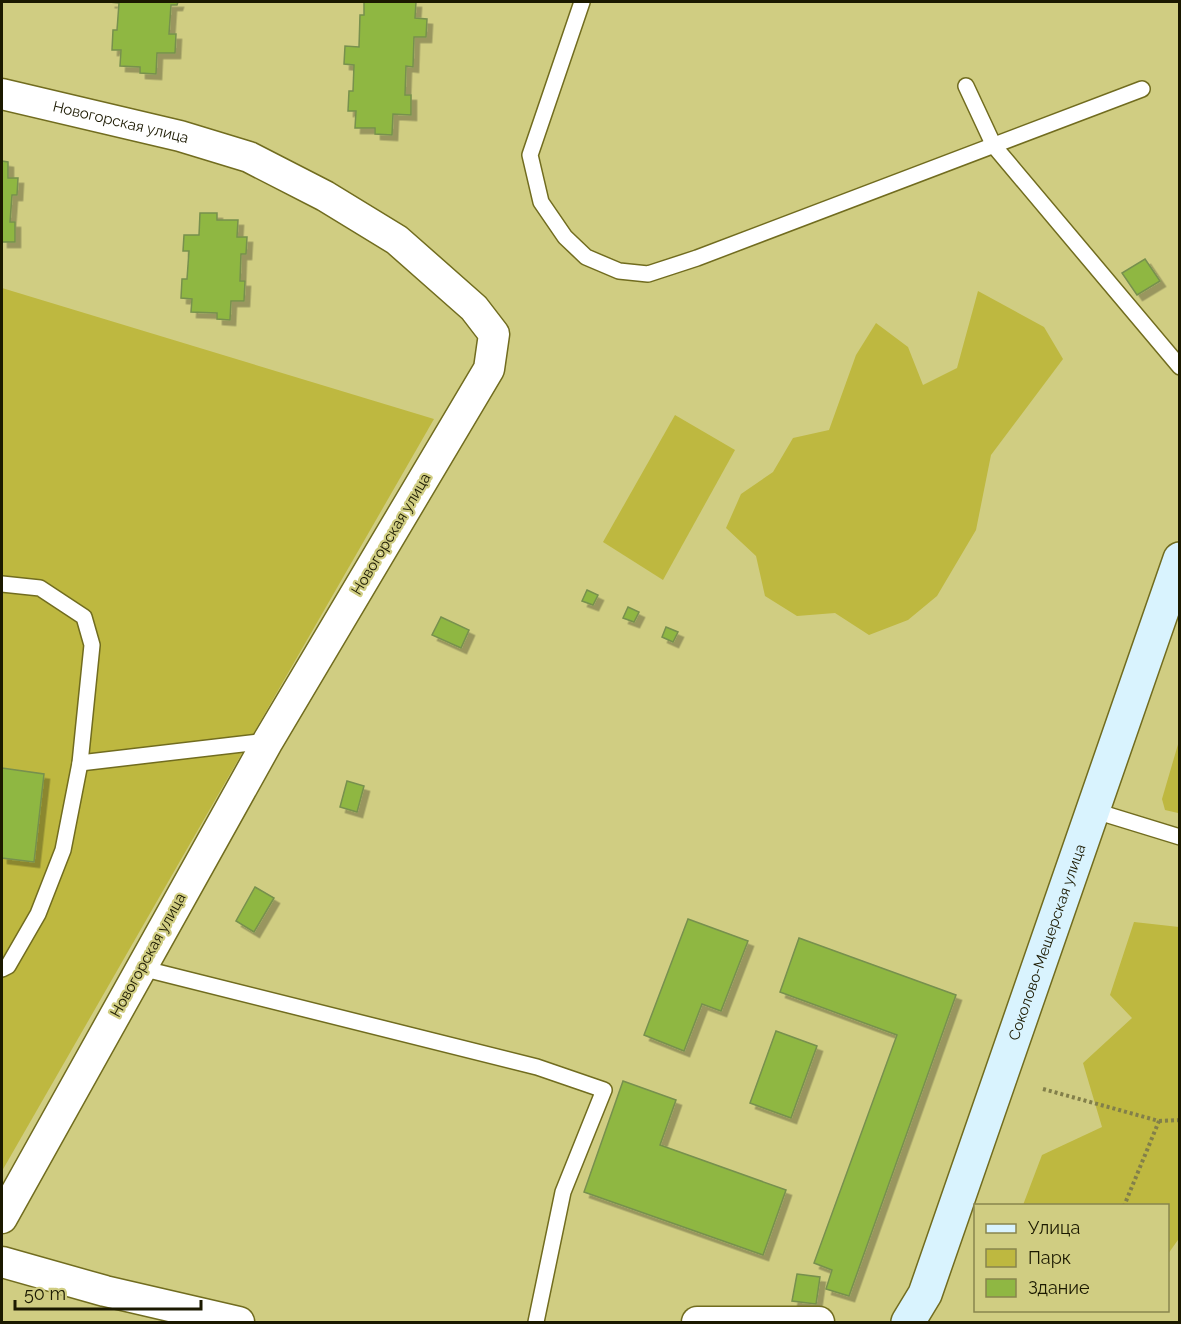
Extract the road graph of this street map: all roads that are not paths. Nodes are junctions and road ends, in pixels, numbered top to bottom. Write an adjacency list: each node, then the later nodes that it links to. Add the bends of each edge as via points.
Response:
1 (582, 2): 5 (lane, via 530,154 541,202 565,237 586,257 619,271 658,271)
2 (966, 86): 5 (lane)
3 (1142, 89): 5 (lane)
4 (2, 94): 9 (street, Новогорская улица, via 180,136 249,157 398,240 474,308 494,334 489,369)
5 (994, 146): 6 (lane)
6 (1179, 367)
7 (1179, 559): 11 (street, Соколово-Мещерская улица)
8 (2, 584): 10 (lane, via 40,588 84,617 92,645)
9 (268, 741): 10 (lane); 13 (street, Новогорская улица)
10 (80, 763): 14 (lane, via 63,850 38,914 8,966)
11 (1092, 810): 12 (lane); 21 (street, Соколово-Мещерская улица, via 925,1294)
12 (1179, 837)
13 (141, 968): 15 (street, Новогорская улица); 18 (lane, via 537,1067 604,1090 562,1192)
14 (2, 969)
15 (2, 1218)
16 (2, 1262): 17 (street)
17 (225, 1321)
18 (536, 1323)
19 (697, 1323): 20 (street)
20 (819, 1323)
21 (908, 1323)

